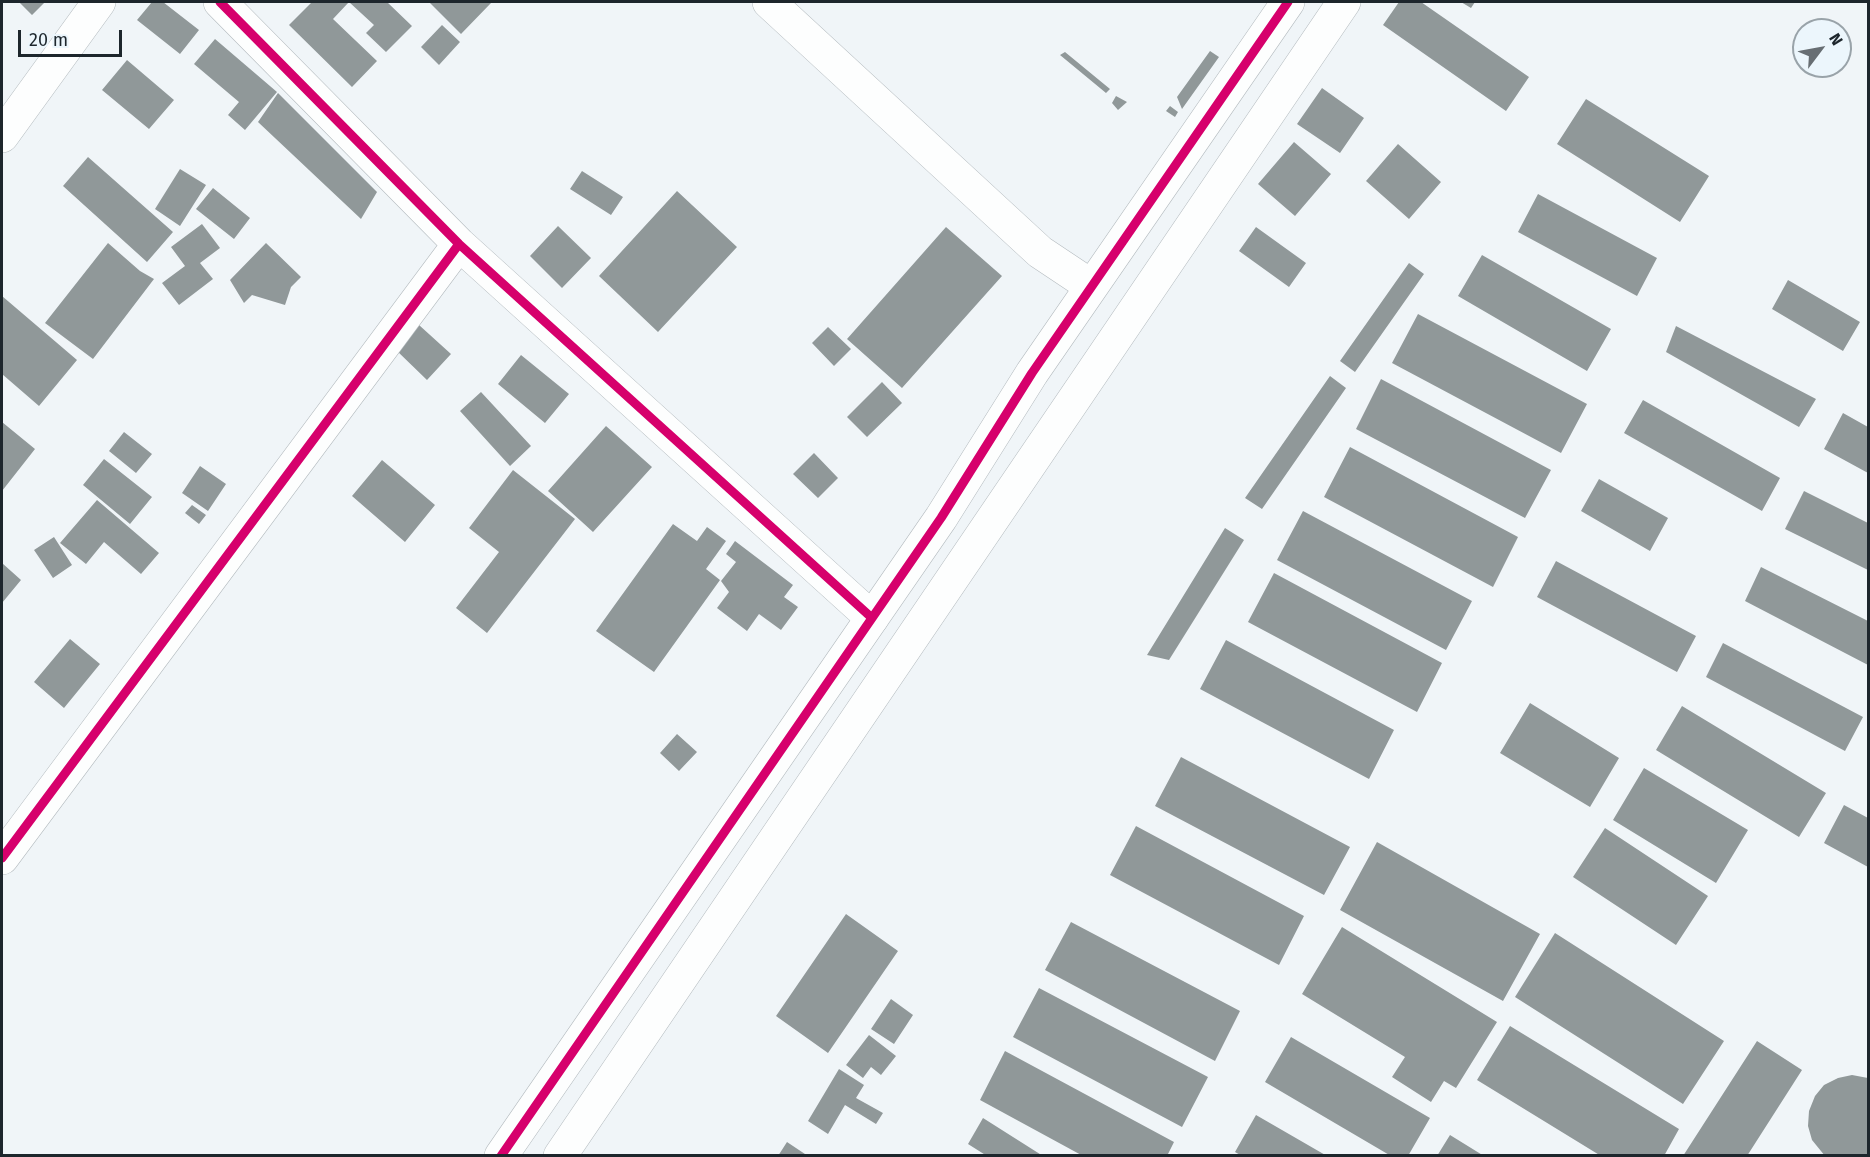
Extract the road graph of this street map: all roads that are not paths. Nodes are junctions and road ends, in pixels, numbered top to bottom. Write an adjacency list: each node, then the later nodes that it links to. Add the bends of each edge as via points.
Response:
1 (99, 2): 6 (street)
2 (220, 2): 7 (street)
3 (769, 2): 8 (street, via 1041,252)
4 (1288, 2): 8 (street)
5 (1344, 2): 10 (street)
6 (2, 136)
7 (459, 244): 11 (street); 12 (street)
8 (1091, 286): 9 (street)
9 (941, 518): 10 (street); 11 (street)
10 (977, 542): 14 (street)
11 (872, 618): 13 (street)
12 (2, 858)
13 (501, 1155)
14 (560, 1155)

